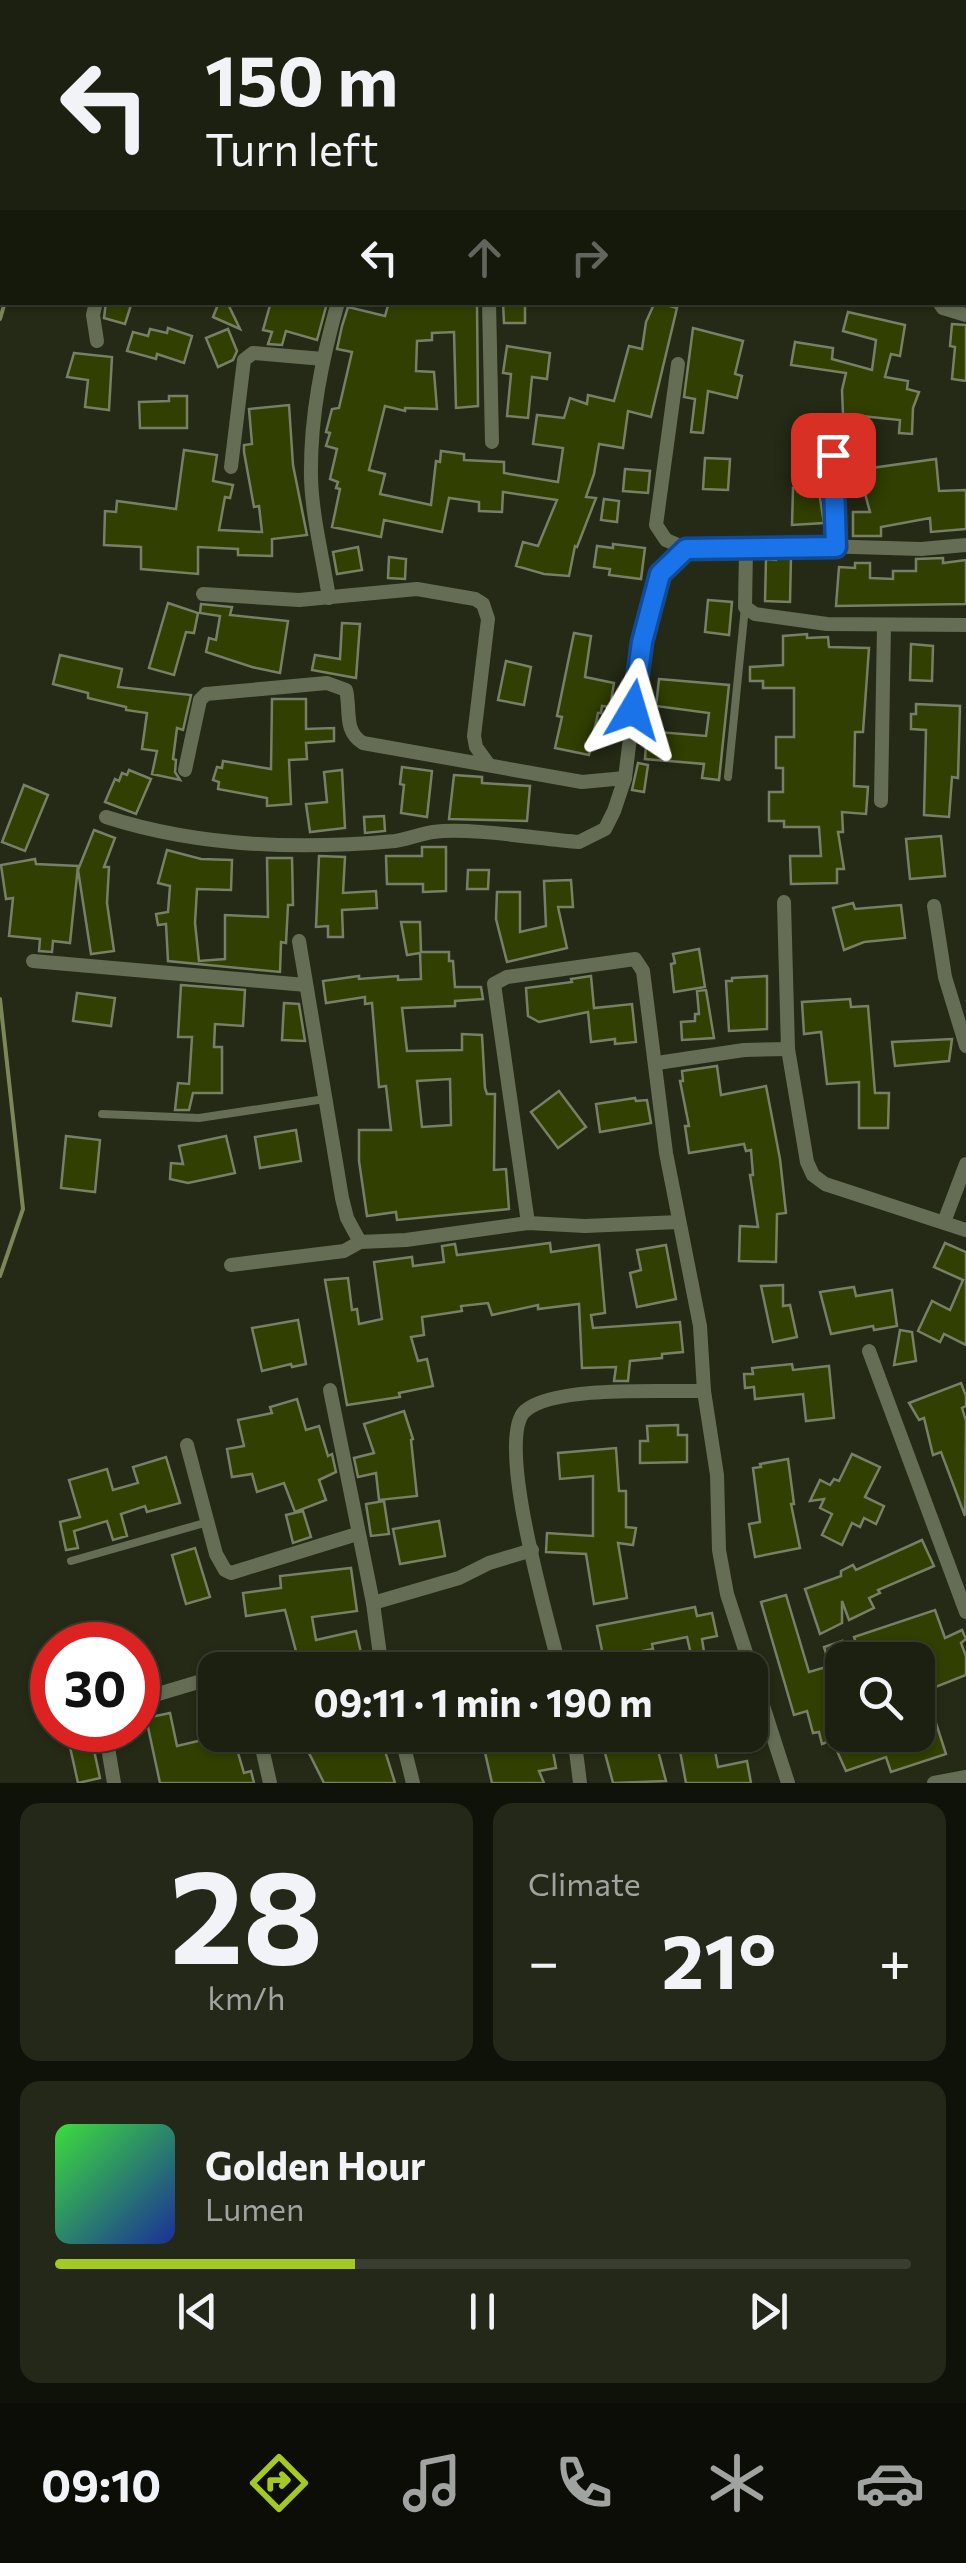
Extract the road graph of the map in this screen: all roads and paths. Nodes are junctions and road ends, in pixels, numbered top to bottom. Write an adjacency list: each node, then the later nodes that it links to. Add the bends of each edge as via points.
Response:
1 (96, 305): 6 (street)
2 (337, 305): 7 (street)
3 (489, 305): 10 (street)
4 (940, 305): 5 (street)
5 (966, 315)
6 (97, 341)
7 (324, 360): 11 (street, via 247,356); 17 (street, via 311,480)
8 (678, 364): 15 (street, via 656,525 666,540)
9 (832, 424): 13 (lane)
10 (492, 442)
11 (231, 468)
12 (966, 545): 13 (street)
13 (836, 547): 14 (street)
14 (746, 548): 15 (street); 18 (street)
15 (686, 549): 24 (street, via 660,574 646,624)
16 (203, 594): 17 (street)
17 (329, 598): 21 (street, via 417,588 483,604 488,619 474,736)
18 (745, 608): 19 (street, via 827,624); 23 (lane)
19 (884, 625): 20 (street); 25 (street)
20 (966, 625)
21 (490, 765): 22 (street, via 363,744 349,729 346,690 327,683 206,694); 24 (street, via 582,782)
22 (185, 770)
23 (728, 777)
24 (624, 778): 26 (street, via 605,829 578,842 434,832 299,846 221,842 166,836)
25 (881, 801)
26 (106, 817)
27 (784, 902): 33 (street)
28 (934, 906): 32 (street, via 945,977)
29 (299, 941): 31 (street)
30 (33, 961): 31 (street)
31 (306, 986): 35 (street)
32 (966, 1046)
33 (788, 1049): 34 (street); 39 (street, via 813,1174 825,1184)
34 (657, 1062): 38 (street); 40 (street, via 643,971 635,959 495,982)
35 (325, 1099): 36 (lane, via 198,1118); 42 (street, via 347,1218)
36 (102, 1114)
37 (966, 1164): 39 (street)
38 (680, 1222): 40 (street); 46 (street, via 700,1326)
39 (944, 1222): 41 (street)
40 (528, 1223): 42 (street)
41 (966, 1230)
42 (360, 1242): 43 (street, via 344,1251)
43 (231, 1265)
44 (869, 1351): 53 (street)
45 (330, 1390): 49 (street)
46 (704, 1392): 50 (street, via 583,1394 522,1413 513,1443); 67 (street, via 727,1594)
47 (187, 1446): 48 (street)
48 (208, 1522): 49 (street, via 216,1554 231,1573); 51 (lane)
49 (357, 1534): 52 (street)
50 (532, 1550): 52 (street); 55 (street)
51 (71, 1561)
52 (374, 1603): 54 (street)
53 (966, 1612)
54 (380, 1652)
55 (556, 1652)
56 (198, 1682): 57 (street)
57 (160, 1693)
58 (109, 1752): 63 (street)
59 (264, 1752): 64 (street)
60 (406, 1752): 65 (street)
61 (576, 1752): 66 (street)
62 (966, 1777): 68 (street)
63 (114, 1783)
64 (270, 1783)
65 (414, 1783)
66 (580, 1783)
67 (788, 1783)
68 (934, 1783)

